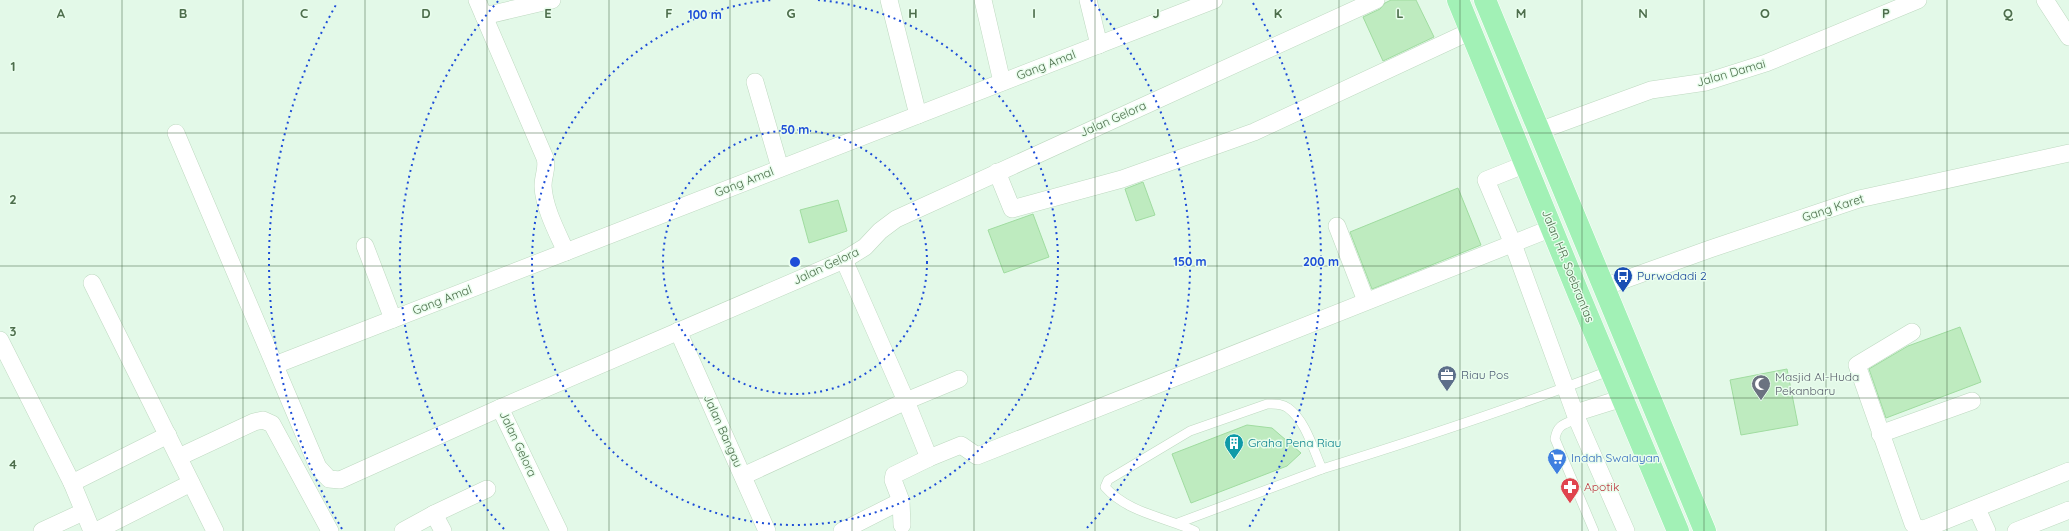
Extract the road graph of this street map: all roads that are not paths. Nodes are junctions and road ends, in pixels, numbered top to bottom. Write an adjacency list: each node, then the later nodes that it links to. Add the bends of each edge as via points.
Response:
1 (477, 0): 12 (street)
2 (552, 0): 12 (street)
3 (889, 0): 18 (street)
4 (983, 0): 17 (street)
5 (1088, 0): 15 (street)
6 (1214, 0): 15 (street, Gang Amal)
7 (1376, 0): 24 (street, Jalan Gelora)
8 (1458, 0): 13 (main road, Jalan HR. Soebrantas)
9 (1918, 0): 19 (street, Jalan Damai, via 1766,63 1706,82 1651,90)
10 (2045, 0): 14 (street)
11 (1487, 1): 19 (main road, Jalan HR. Soebrantas)
12 (484, 16): 29 (street, via 545,158 547,165 543,186 552,220)
13 (1471, 31): 22 (main road, Jalan HR. Soebrantas); 24 (street, via 1254,132 1122,179 1012,210)
14 (2069, 36)
15 (1099, 45): 17 (street, Gang Amal)
16 (756, 82): 23 (street)
17 (1002, 82): 18 (street, Gang Amal)
18 (918, 115): 23 (street, Gang Amal)
19 (1540, 131): 32 (main road, Jalan HR. Soebrantas)
20 (176, 133): 38 (street)
21 (2069, 153): 32 (street, Gang Karet, via 1859,199)
22 (1526, 164): 26 (main road, Jalan HR. Soebrantas); 27 (street, via 1486,180)
23 (780, 168): 29 (street, Gang Amal)
24 (997, 172): 30 (street, Jalan Gelora, via 896,219 865,247)
25 (1337, 226): 33 (street)
26 (1552, 228): 27 (street); 39 (main road, Jalan HR. Soebrantas)
27 (1513, 244): 33 (street); 41 (street)
28 (365, 246): 34 (street)
29 (566, 252): 34 (street, Gang Amal)
30 (844, 260): 35 (street, Jalan Gelora); 43 (street)
31 (92, 282): 48 (street)
32 (1604, 287): 79 (main road, Jalan HR. Soebrantas)
33 (1366, 301): 50 (street, via 977,456 961,445)
34 (392, 319): 38 (street, Gang Amal)
35 (678, 331): 45 (street, Jalan Gelora); 53 (street, Jalan Bangau)
36 (1912, 332): 47 (street, via 1857,365)
37 (0, 340): 54 (street)
38 (275, 365): 45 (street, via 318,467 329,478 340,480)
39 (1611, 370): 41 (lane); 42 (main road, Jalan HR. Soebrantas)
40 (959, 379): 43 (street)
41 (1566, 388): 46 (street); 51 (lane, via 1383,451)
42 (1623, 398): 46 (street); 78 (main road, Jalan HR. Soebrantas)
43 (906, 401): 50 (street); 53 (street)
44 (1972, 401): 47 (street)
45 (500, 408): 72 (street, Jalan Gelora)
46 (1576, 416): 76 (lane, via 1560,425 1555,439); 77 (street)
47 (1880, 434): 64 (street)
48 (168, 435): 49 (street); 54 (street)
49 (179, 457): 55 (street); 69 (street, via 254,422 263,420 272,424)
50 (929, 458): 57 (street, via 894,475 893,480)
51 (1322, 469): 62 (lane); 62 (lane, via 1302,424 1288,408 1279,404 1267,404 1190,431 1108,480 1105,487 1140,512)
52 (2069, 471): 58 (street)
53 (743, 476): 73 (street, Jalan Bangau)
54 (72, 483): 60 (street)
55 (191, 483): 67 (street); 68 (street)
56 (487, 489): 61 (street)
57 (901, 501): 63 (street); 74 (street)
58 (1977, 509): 64 (street); 80 (street)
59 (2069, 510): 81 (street)
60 (83, 512): 65 (street); 66 (street)
61 (434, 514): 70 (street); 71 (street)
62 (1178, 523): 75 (lane)
63 (902, 524)
64 (1919, 528)
65 (42, 531)
66 (92, 531)
67 (96, 531)
68 (215, 531)
69 (330, 531)
70 (403, 531)
71 (443, 531)
72 (559, 531)
73 (767, 531)
74 (842, 531)
75 (1195, 531)
76 (1594, 531)
77 (1626, 531)
78 (1678, 531)
79 (1705, 531)
80 (1987, 531)
81 (2016, 531)

